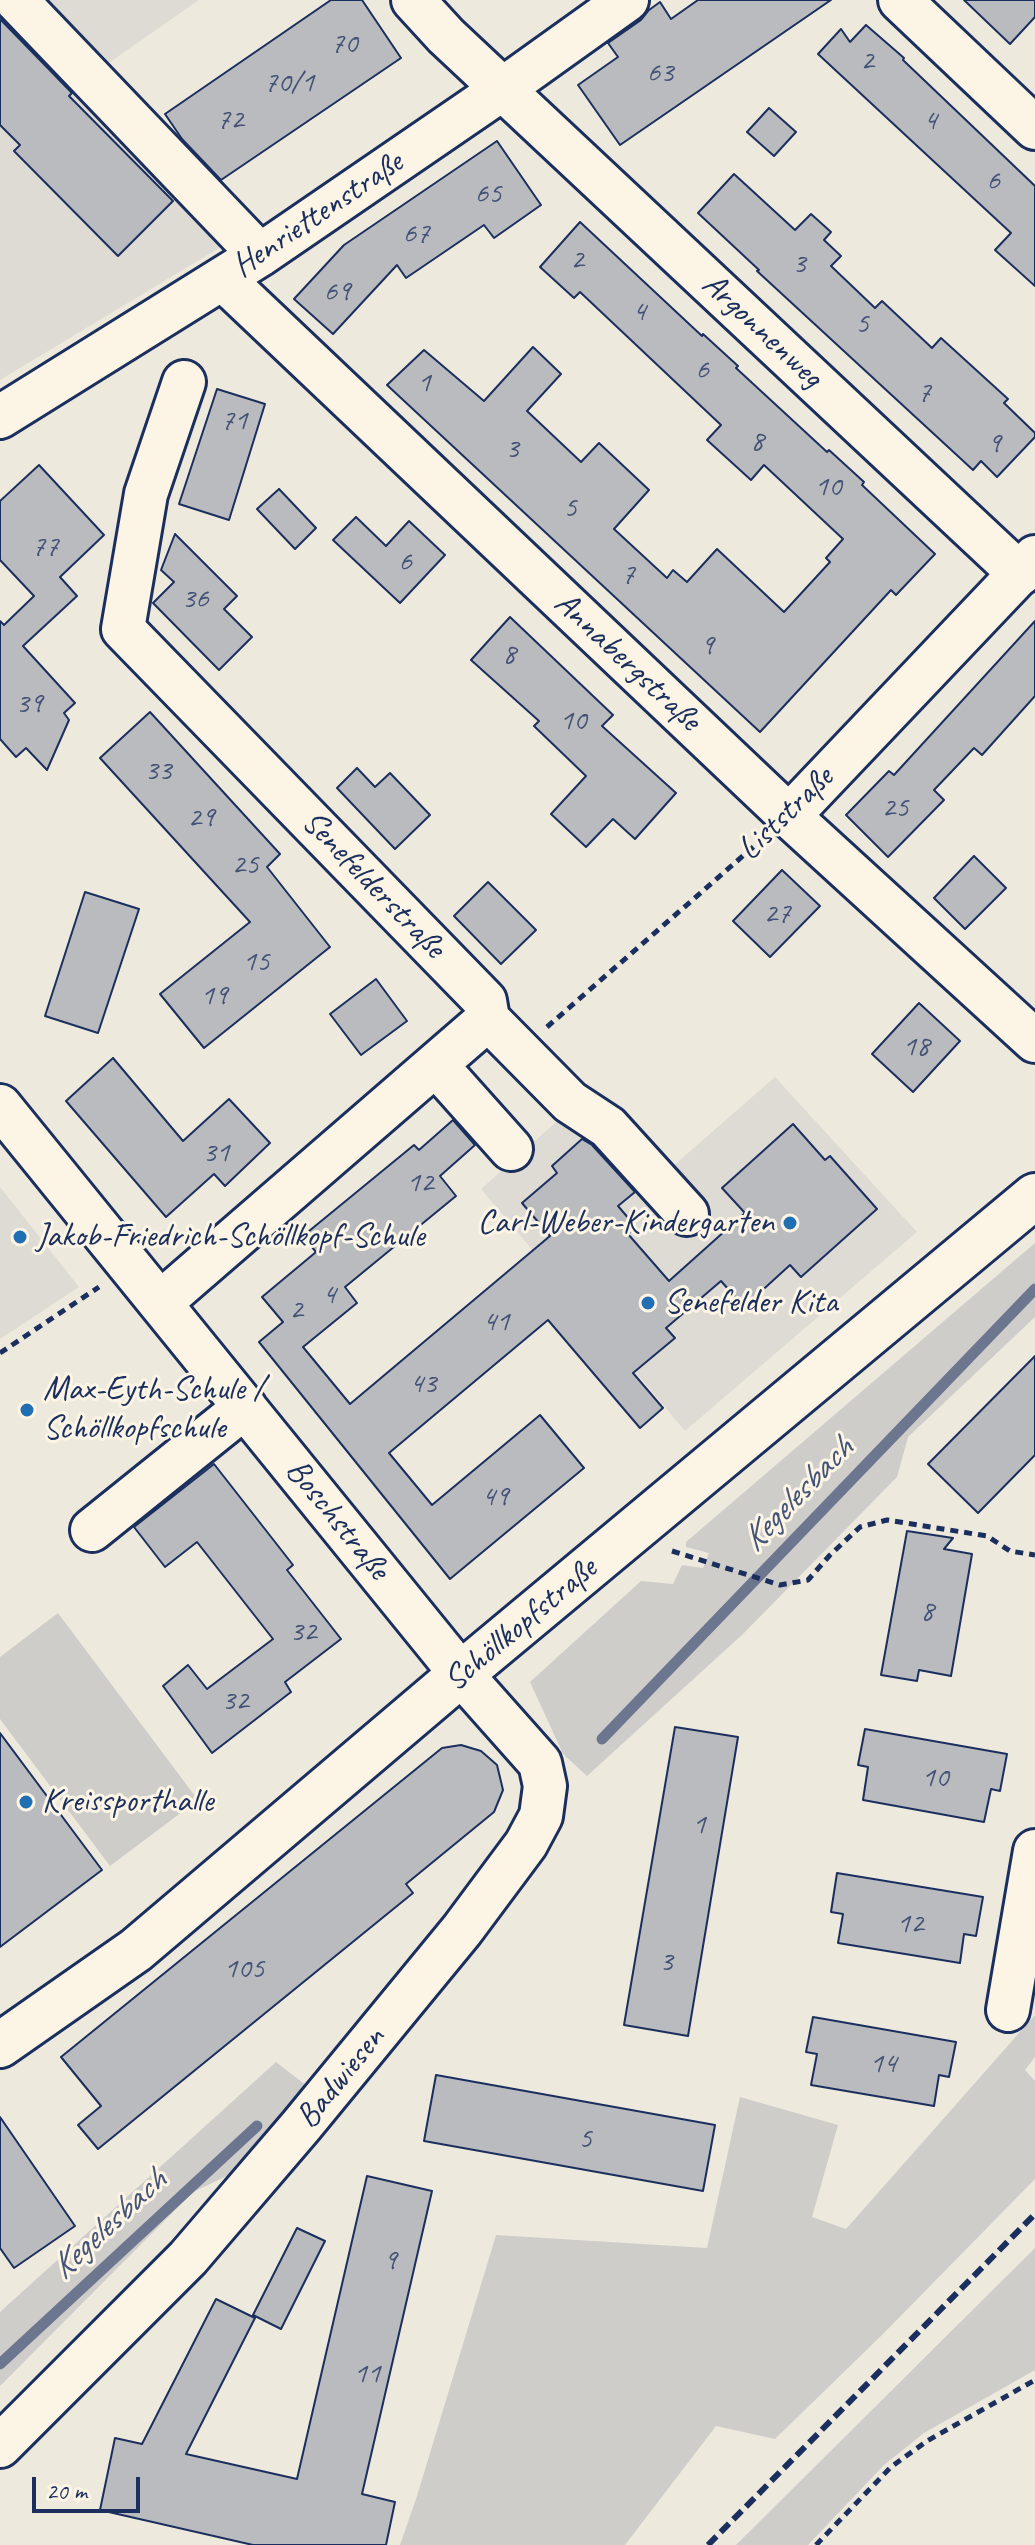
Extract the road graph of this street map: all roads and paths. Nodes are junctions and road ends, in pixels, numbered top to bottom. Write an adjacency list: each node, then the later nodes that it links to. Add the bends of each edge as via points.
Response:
1 (16, 0): 7 (street)
2 (413, 0): 5 (street, Argonnenweg)
3 (627, 0): 5 (street, Henriettenstraße)
4 (900, 0): 6 (street)
5 (504, 88): 7 (street, Henriettenstraße); 11 (street, Argonnenweg)
6 (1035, 128)
7 (260, 255): 8 (street, Henriettenstraße)
8 (223, 279): 10 (street, Henriettenstraße); 12 (street, Annabergstraße)
9 (184, 382): 13 (street, Senefelderstraße, via 146,494 123,629 485,1001)
10 (0, 417)
11 (1028, 565): 12 (street, Liststraße)
12 (789, 816): 14 (street, Annabergstraße); 15 (path, Liststraße)
13 (488, 1019): 15 (street); 16 (street)
14 (1035, 1041)
15 (519, 1051): 20 (street, via 570,1102 608,1127)
16 (436, 1065): 18 (street); 22 (street)
17 (0, 1106): 21 (street, Boschstraße)
18 (511, 1149)
19 (1035, 1196): 25 (main road, Schöllkopfstraße)
20 (687, 1214)
21 (130, 1265): 22 (street, Boschstraße); 23 (path)
22 (160, 1303): 24 (street, Boschstraße)
23 (0, 1353)
24 (245, 1407): 26 (street); 28 (street, Boschstraße)
25 (645, 1522): 27 (path, via 668,1550 780,1585 808,1580 860,1527 887,1520 987,1536 1010,1551); 28 (main road, Schöllkopfstraße)
26 (92, 1530)
27 (1035, 1555)
28 (461, 1674): 31 (main road, Schöllkopfstraße, via 136,1950); 33 (street, Badwiesen, via 540,1763 545,1786 541,1816 526,1844 462,1930 188,2258)
29 (1035, 1851): 30 (street)
30 (1008, 2010)
31 (0, 2045)
32 (1035, 2380): 34 (path, via 891,2467)
33 (0, 2446)
34 (816, 2545)

